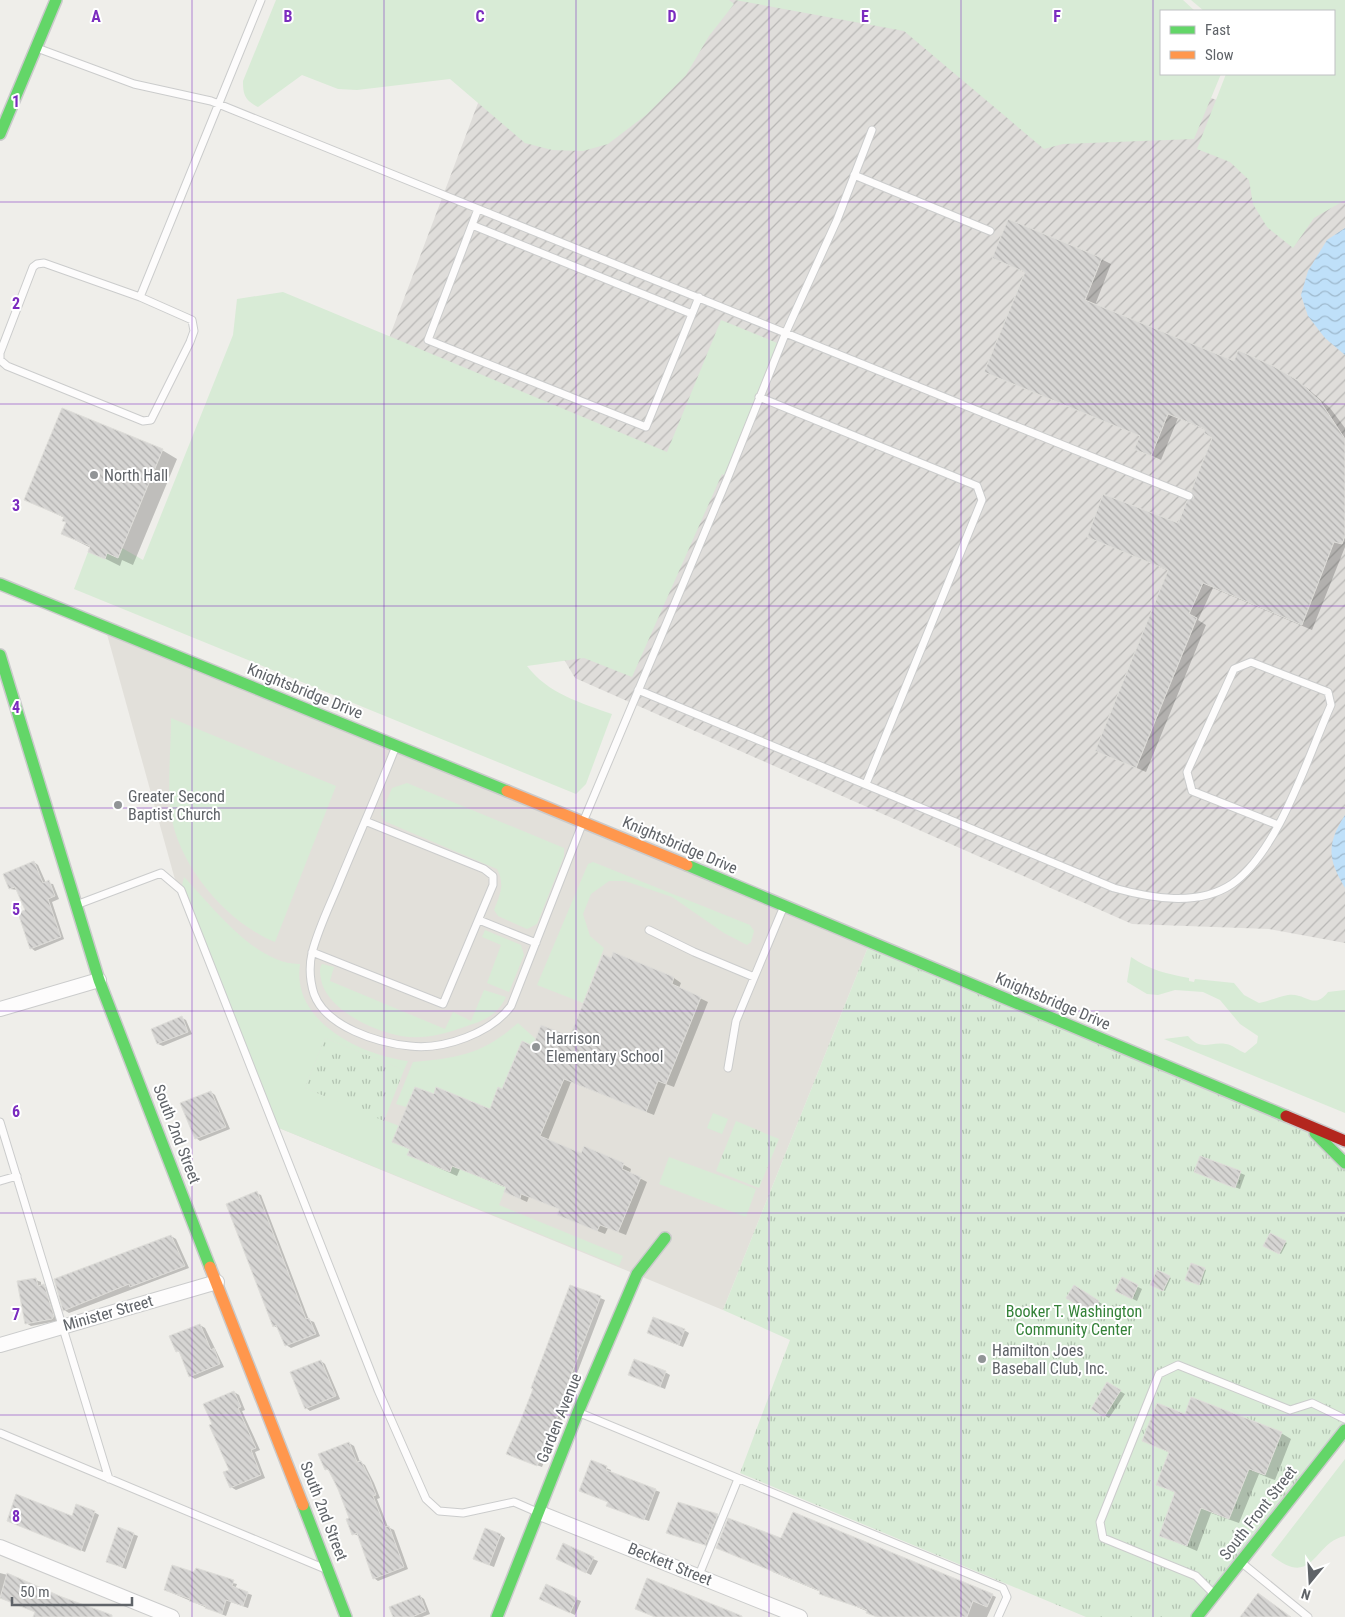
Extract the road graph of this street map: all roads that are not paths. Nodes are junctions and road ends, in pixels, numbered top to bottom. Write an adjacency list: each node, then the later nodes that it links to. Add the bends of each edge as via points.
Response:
1 (56, 0): 3 (street)
2 (261, 0): 4 (lane)
3 (36, 48): 4 (lane, via 134,84); 6 (street)
4 (219, 104): 8 (lane); 11 (lane)
5 (872, 130): 7 (lane)
6 (0, 134)
7 (854, 175): 10 (lane); 14 (lane)
8 (478, 208): 9 (lane); 12 (lane)
9 (472, 225): 13 (lane); 13 (lane, via 428,340 646,427)
10 (990, 231)
11 (140, 297): 11 (lane, via 44,263 36,264 0,360 7,366 143,421 151,420 158,412 194,331 192,320)
12 (699, 297): 13 (lane); 14 (lane)
13 (692, 314)
14 (786, 332): 15 (lane); 16 (lane)
15 (759, 397): 19 (lane); 21 (lane, via 977,486 982,500)
16 (1189, 496)
17 (0, 584): 20 (street, Knightsbridge Drive)
18 (1, 664): 25 (street, South 2nd Street)
19 (638, 690): 21 (lane); 23 (lane)
20 (396, 746): 22 (lane); 23 (street, Knightsbridge Drive)
21 (866, 784): 24 (lane, via 1114,888 1147,897 1206,896 1232,884 1254,863)
22 (365, 821): 27 (lane, via 484,869 493,876 493,885); 30 (lane)
23 (583, 822): 26 (street, Knightsbridge Drive); 29 (lane)
24 (1278, 825): 24 (lane, via 1330,705 1328,692 1251,662 1234,669 1187,772 1192,792)
25 (75, 906): 32 (street, South 2nd Street); 51 (lane, via 161,873 181,890 378,1390 426,1499 439,1511 463,1513 514,1502)
26 (784, 906): 31 (lane); 36 (street, Knightsbridge Drive)
27 (479, 920): 29 (lane); 30 (lane, via 443,1004)
28 (649, 930): 31 (lane)
29 (536, 943): 30 (lane, via 511,1006 503,1017 483,1030 452,1042 412,1047 354,1032 326,1013 315,995 310,974)
30 (312, 952)
31 (754, 977): 34 (lane, via 736,1021)
32 (100, 980): 33 (street); 42 (street, South 2nd Street)
33 (0, 1009)
34 (728, 1068)
35 (0, 1122): 39 (lane)
36 (1306, 1125): 37 (street, Knightsbridge Drive); 38 (street)
37 (1345, 1141)
38 (1345, 1163)
39 (17, 1176): 40 (lane); 43 (lane)
40 (0, 1181)
41 (665, 1238): 45 (street, Garden Avenue, via 637,1274)
42 (217, 1282): 43 (street, Minister Street); 54 (street, South 2nd Street)
43 (63, 1326): 44 (street, Minister Street); 49 (lane)
44 (0, 1345)
45 (578, 1412): 50 (lane); 51 (street, Garden Avenue)
46 (1345, 1420): 56 (lane, via 1312,1403 1290,1410 1178,1365 1160,1374 1100,1522 1103,1538 1196,1576)
47 (1345, 1430): 53 (street, South Front Street)
48 (0, 1433): 49 (lane)
49 (109, 1479): 54 (lane)
50 (738, 1479): 55 (lane); 61 (lane, via 1003,1588 1007,1597)
51 (540, 1513): 55 (street, Beckett Street); 59 (street, Garden Avenue)
52 (0, 1547): 57 (street)
53 (1241, 1562): 56 (street, South Front Street); 63 (lane)
54 (330, 1572): 58 (street, South 2nd Street)
55 (699, 1576): 60 (street, Beckett Street)
56 (1215, 1594): 62 (street, South Front Street)
57 (172, 1617)
58 (346, 1617)
59 (497, 1617)
60 (800, 1617)
61 (998, 1617)
62 (1197, 1617)
63 (1308, 1617)

